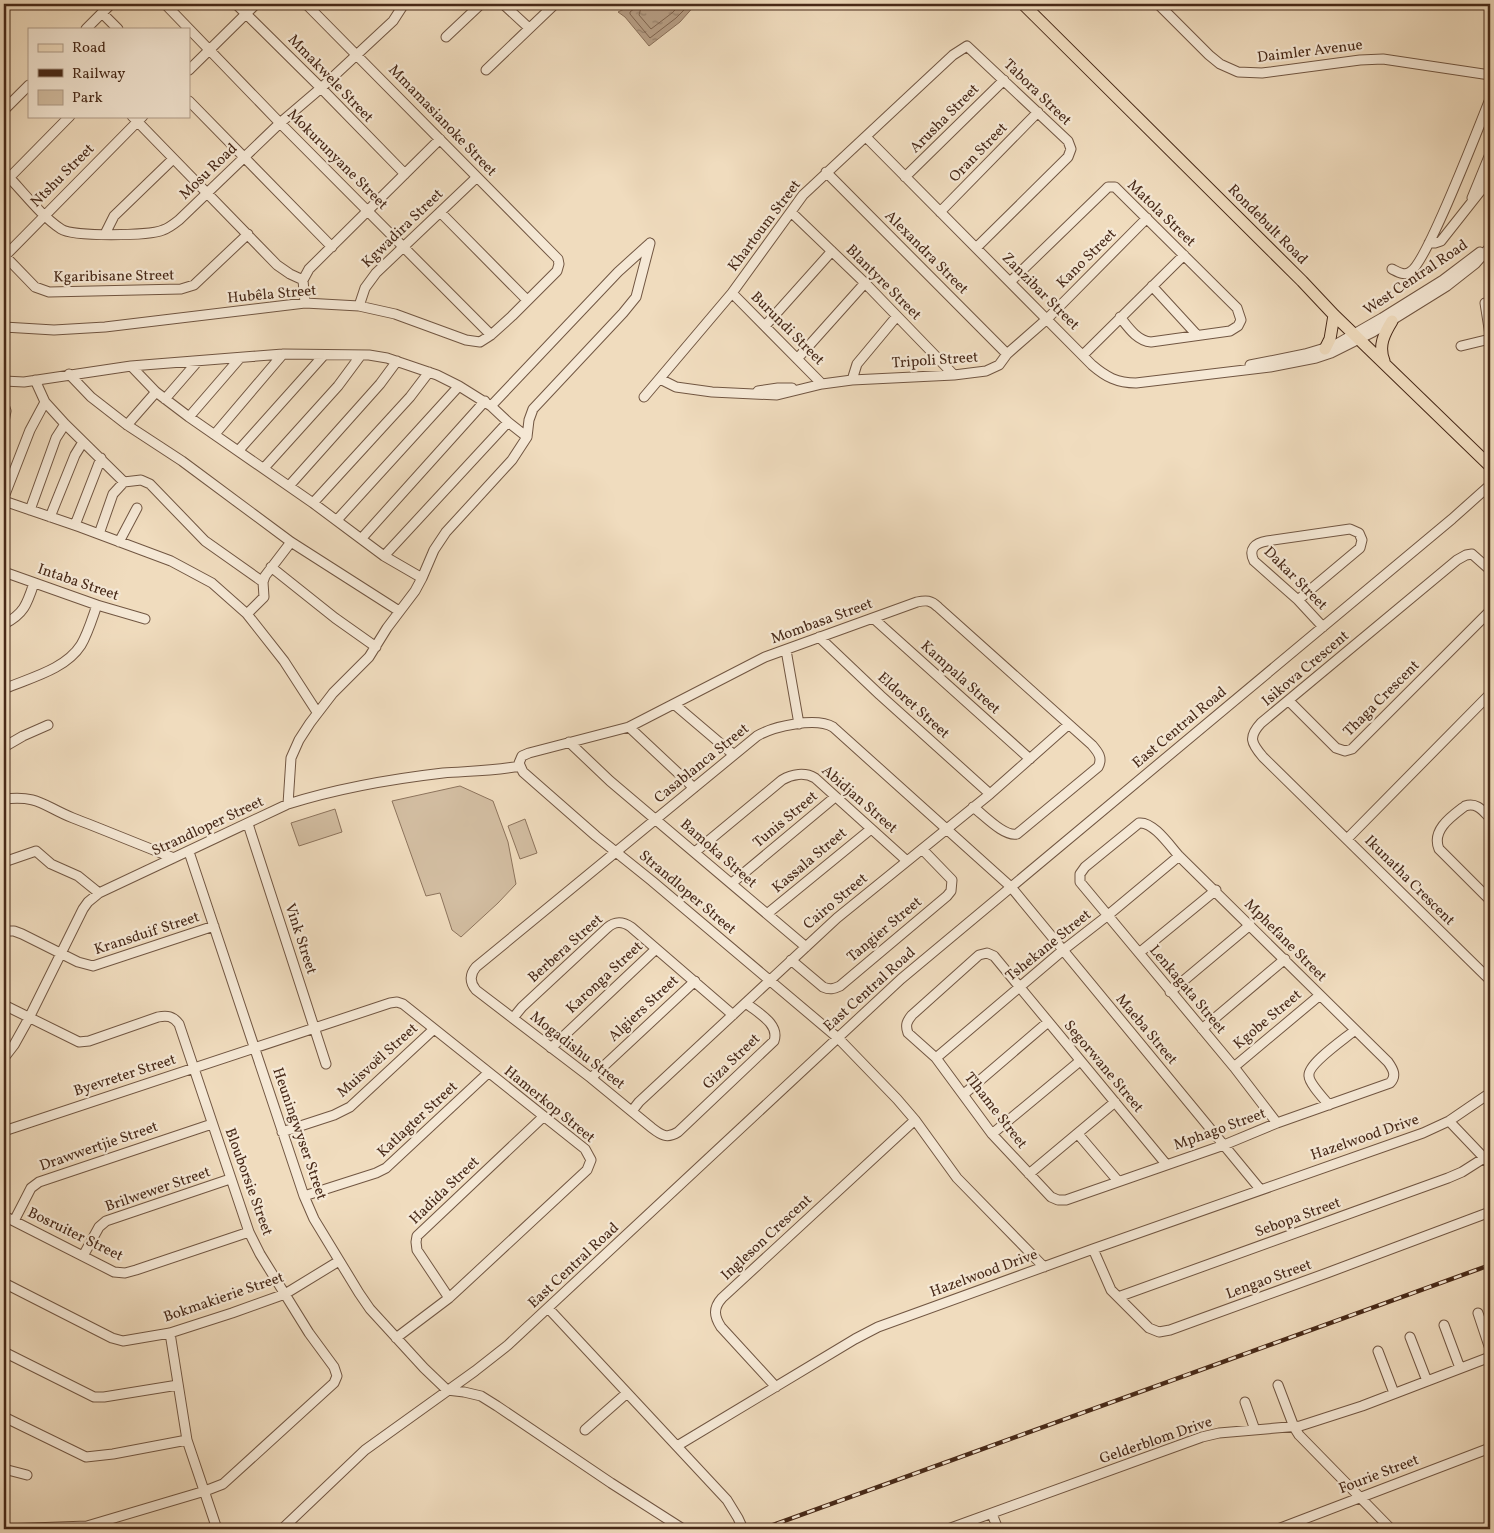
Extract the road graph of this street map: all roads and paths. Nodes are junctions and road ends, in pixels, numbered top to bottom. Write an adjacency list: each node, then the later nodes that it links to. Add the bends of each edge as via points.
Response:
1 (111, 4): 12 (street)
2 (165, 4): 16 (street, Mokurunyane Street)
3 (236, 4): 13 (street, Mmakwele Street)
4 (256, 4): 13 (street)
5 (306, 4): 22 (street, Mmamasianoke Street)
6 (404, 4): 22 (street, Mosu Road, via 393,21)
7 (481, 4): 19 (street)
8 (503, 4): 17 (street)
9 (555, 4): 17 (street)
10 (1023, 4): 76 (main road, Rondebult Road)
11 (1158, 4): 25 (street, Daimler Avenue, via 1209,55 1238,72 1262,73 1376,59)
12 (102, 13): 14 (street); 15 (street)
13 (246, 14): 21 (street); 28 (street, Mmakwele Street)
14 (87, 28)
15 (117, 28)
16 (188, 28)
17 (529, 28): 24 (street)
18 (190, 30): 21 (street, Mokurunyane Street)
19 (446, 36)
20 (968, 46): 26 (street, Tabora Street); 36 (street, Khartoum Street, via 953,55)
21 (210, 50): 23 (street); 35 (street, Mokurunyane Street)
22 (357, 55): 28 (street, Mosu Road); 37 (street, Mmamasianoke Street)
23 (190, 69)
24 (486, 70)
25 (1490, 75)
26 (1004, 80): 32 (street, Tabora Street); 45 (street, Arusha Street)
27 (28, 86): 31 (street)
28 (321, 88): 35 (street, Mosu Road); 42 (street, Mmakwele Street)
29 (1490, 99): 58 (street)
30 (190, 102): 39 (street)
31 (4, 110)
32 (1038, 112): 52 (street, Oran Street); 62 (street, Tabora Street, via 1068,141 1071,149 1068,157)
33 (68, 118): 44 (street)
34 (137, 118): 40 (street); 53 (street, Ntshu Street)
35 (280, 123): 39 (street, Mosu Road); 49 (street, Mokurunyane Street)
36 (866, 137): 41 (street, Khartoum Street); 45 (street, Zanzibar Street)
37 (440, 139): 42 (street); 43 (street, Mmamasianoke Street)
38 (1490, 154): 48 (street)
39 (244, 158): 47 (street, Mosu Road); 59 (street)
40 (173, 159): 47 (street); 55 (street, via 114,216)
41 (826, 172): 51 (street, Khartoum Street); 91 (street, Alexandra Street)
42 (404, 174): 49 (street)
43 (477, 176): 50 (street, Kgwadira Street); 72 (street, Mmamasianoke Street, via 558,258 557,271)
44 (6, 177): 53 (street, Mosu Road)
45 (905, 177): 52 (street, Zanzibar Street)
46 (1490, 180): 48 (street)
47 (207, 194): 55 (street, Mosu Road, via 163,230); 56 (street)
48 (1468, 207): 58 (street, via 1441,241)
49 (369, 211): 59 (street); 60 (street, Mokurunyane Street)
50 (440, 212): 60 (street, Kgwadira Street); 72 (street)
51 (791, 212): 63 (street, Blantyre Street); 71 (street, Khartoum Street)
52 (940, 212): 62 (street, Zanzibar Street)
53 (44, 214): 55 (street, Mosu Road, via 66,232); 65 (street, Ntshu Street)
54 (1147, 218): 64 (street, Matola Street); 68 (street, Matola Street, via 1118,190 1108,187); 79 (street, Kano Street)
55 (105, 234)
56 (248, 234): 65 (street, Kgaribisane Street, via 194,285 182,289 49,292 35,287); 67 (street, via 283,270)
57 (1490, 241): 86 (street, West Central Road, via 1444,280)
58 (1429, 243): 66 (street, via 1410,272 1404,274)
59 (332, 247): 67 (street, via 308,269)
60 (404, 247): 75 (street, Kgwadira Street, via 367,284); 83 (street, Mokurunyane Street)
61 (1490, 247): 80 (street, West Central Road, via 1462,275)
62 (976, 248): 68 (street, Zanzibar Street)
63 (832, 251): 69 (street, Blantyre Street); 81 (street)
64 (1184, 255): 70 (street); 84 (street, Matola Street, via 1240,314 1238,326 1230,331)
65 (4, 256)
66 (1392, 269)
67 (304, 280): 74 (street)
68 (1010, 282): 79 (street, Zanzibar Street)
69 (864, 283): 77 (street, Blantyre Street); 96 (street)
70 (1152, 286): 78 (street); 84 (street)
71 (732, 293): 81 (street, Burundi Street); 105 (street, Khartoum Street)
72 (527, 300): 83 (street)
73 (1485, 303): 85 (street)
74 (305, 304): 75 (street, Hubêla Street); 82 (street, Hubêla Street, via 105,327 54,330)
75 (359, 306): 83 (street, Hubêla Street, via 408,318 475,342)
76 (1334, 315): 86 (main road, Rondebult Road); 89 (main road, via 1330,340)
77 (897, 316): 104 (street, Blantyre Street); 107 (street, via 857,364)
78 (1120, 317): 84 (street, via 1144,341); 92 (street)
79 (1047, 319): 91 (street, Tripoli Street); 92 (street, Zanzibar Street)
80 (1392, 321): 86 (street, West Central Road); 99 (main road, via 1384,333 1381,348)
81 (765, 326): 96 (street, Burundi Street)
82 (4, 327)
83 (491, 335)
84 (1198, 335)
85 (1490, 335)
86 (1357, 337): 89 (street); 99 (main road, Rondebult Road); 101 (street, via 1316,358)
87 (1490, 339): 88 (street)
88 (1461, 346)
89 (1325, 349): 101 (street)
90 (283, 354): 93 (street); 95 (street); 122 (street)
91 (1007, 354): 104 (street, Tripoli Street, via 998,365 986,371)
92 (1083, 354): 101 (street, Zanzibar Street, via 1104,375 1124,383)
93 (324, 355): 94 (street); 125 (street)
94 (361, 355): 98 (street); 128 (street, via 338,386)
95 (240, 358): 97 (street); 117 (street)
96 (797, 359): 109 (street, Burundi Street)
97 (198, 360): 100 (street); 113 (street)
98 (397, 361): 102 (street); 131 (street)
99 (1385, 362): 127 (main road, Rondebult Road)
100 (131, 366): 103 (street); 111 (street)
101 (1230, 371)
102 (429, 372): 110 (street); 134 (street, via 410,398)
103 (69, 374): 106 (street); 121 (street, via 91,398)
104 (954, 375): 107 (street, Tripoli Street)
105 (660, 379): 109 (street, Tripoli Street, via 676,387 712,392 750,393); 112 (street, Khartoum Street)
106 (35, 380): 108 (street); 114 (street)
107 (852, 380): 109 (street, Tripoli Street)
108 (4, 381)
109 (822, 384)
110 (459, 386): 115 (street); 138 (street)
111 (156, 392): 113 (street); 121 (street)
112 (644, 397)
113 (165, 399): 117 (street)
114 (45, 402): 120 (street); 132 (street, via 30,430)
115 (488, 403): 119 (street); 123 (street, via 650,243 636,297 533,409); 141 (street)
116 (4, 404): 118 (street)
117 (189, 417): 122 (street)
118 (4, 422)
119 (508, 422): 123 (street); 144 (street)
120 (65, 424): 124 (street); 136 (street, via 56,438)
121 (127, 425): 143 (street, via 182,461)
122 (215, 434): 125 (street)
123 (527, 437): 148 (street, via 512,460 446,532)
124 (83, 442): 126 (street); 137 (street)
125 (239, 450): 128 (street)
126 (101, 458): 129 (street); 139 (street)
127 (1490, 466)
128 (264, 468): 131 (street)
129 (124, 482): 140 (street, via 113,494); 149 (street, via 141,480 150,484 205,541)
130 (1490, 485): 159 (street, East Central Road)
131 (289, 486): 134 (street)
132 (4, 497)
133 (4, 501): 136 (street)
134 (314, 503): 138 (street)
135 (137, 508): 142 (street)
136 (30, 510): 137 (street)
137 (50, 517): 139 (street)
138 (337, 520): 141 (street)
139 (75, 525): 140 (street)
140 (99, 534): 142 (street)
141 (361, 539): 144 (street)
142 (119, 542): 155 (street, via 199,575 225,593)
143 (291, 542): 145 (street); 153 (street)
144 (384, 556): 148 (street)
145 (272, 567): 149 (street); 161 (street)
146 (1490, 570): 165 (street, Isikova Crescent, via 1472,554 1457,560)
147 (4, 572): 150 (street, Intaba Street)
148 (422, 578): 153 (street)
149 (263, 582): 155 (street, via 264,596)
150 (34, 583): 152 (street, Intaba Street); 158 (street, via 20,615)
151 (1298, 600): 151 (street, Dakar Street, via 1360,548 1362,540 1359,533 1350,529 1256,544 1251,555 1254,562); 159 (street, Dakar Street)
152 (98, 606): 157 (street, Intaba Street); 163 (street, via 87,634 73,654 52,668)
153 (399, 611): 161 (street)
154 (1490, 611): 165 (street, Thaga Crescent, via 1350,750 1336,748)
155 (246, 614): 167 (street, via 284,661)
156 (873, 618): 160 (street, Mombasa Street); 170 (street, Mombasa Street, via 923,600 932,602); 175 (street, Kampala Street)
157 (144, 619)
158 (4, 624)
159 (1323, 627): 199 (street, East Central Road)
160 (819, 637): 162 (street, Mombasa Street); 178 (street, Eldoret Street)
161 (376, 647): 167 (street)
162 (786, 650): 166 (street, Mombasa Street); 169 (street)
163 (4, 689)
164 (1490, 694): 188 (street, Ikunatha Crescent)
165 (1289, 701): 188 (street, Isikova Crescent, via 1257,728 1252,736 1253,743)
166 (674, 704): 171 (street, Mombasa Street); 174 (street)
167 (317, 712): 181 (street, via 291,758)
168 (48, 724): 173 (street)
169 (799, 724): 174 (street, Casablanca Street, via 768,730); 187 (street, Casablanca Street, via 820,722 833,727)
170 (1068, 725): 175 (street, Cairo Street); 182 (street, Mombasa Street, via 1098,752 1098,767 1090,774 1017,834 1004,832)
171 (629, 727): 172 (street, Mombasa Street); 177 (street)
172 (569, 742): 176 (street, Mombasa Street, via 525,754 520,760); 184 (street, Bamoka Street)
173 (4, 747)
174 (734, 755): 177 (street, Casablanca Street)
175 (1030, 759): 178 (street, Cairo Street)
176 (520, 767): 181 (street, Strandloper Street, via 382,782); 191 (street, Strandloper Street)
177 (694, 788): 184 (street, Casablanca Street)
178 (990, 794): 182 (street, Cairo Street)
179 (835, 797): 186 (street, Abidjan Street); 192 (street, Abidjan Street, via 809,775 788,777); 198 (street, Tunis Street)
180 (4, 799): 194 (street, via 36,800 65,815)
181 (288, 804): 185 (street, Strandloper Street)
182 (973, 807): 187 (street, Cairo Street)
183 (1490, 818): 202 (street, via 1478,806 1470,804 1440,829 1436,838 1439,849)
184 (656, 819): 191 (street, Casablanca Street); 192 (street, Bamoka Street)
185 (248, 824): 190 (street, Strandloper Street); 228 (street, Vink Street)
186 (870, 829): 195 (street, Abidjan Street); 203 (street, Kassala Street)
187 (946, 829): 189 (street, Cairo Street); 199 (street, Casablanca Street)
188 (1347, 839): 215 (street, Ikunatha Crescent)
189 (922, 849): 195 (street, Cairo Street); 213 (street, Tangier Street, via 952,880 947,896 834,989 823,987)
190 (189, 852): 194 (street, Strandloper Street); 206 (street, Heuningwyser Street)
191 (616, 852): 217 (street, Strandloper Street); 218 (street, Casablanca Street, via 476,967)
192 (695, 852): 198 (street, Bamoka Street)
193 (1179, 856): 197 (street, Mphefane Street, via 1154,828 1145,822 1139,823); 200 (street, Mphefane Street); 204 (street, Tshekane Street)
194 (174, 858): 201 (street, Strandloper Street)
195 (907, 861): 208 (street, Cairo Street)
196 (4, 862): 201 (street, via 36,852 51,864 78,876)
197 (1080, 874): 204 (street, Lenkagata Street, via 1082,886)
198 (732, 883): 203 (street, Bamoka Street)
199 (1011, 887): 210 (street, Maeba Street); 233 (street, East Central Road, via 908,973)
200 (1216, 890): 205 (street, Mphefane Street); 211 (street)
201 (99, 893): 212 (street, Strandloper Street, via 83,908)
202 (1490, 900)
203 (767, 914): 208 (street, Bamoka Street)
204 (1107, 916): 210 (street, Tshekane Street); 211 (street, Lenkagata Street)
205 (1250, 925): 214 (street, Mphefane Street); 220 (street)
206 (214, 926): 212 (street, Kransduif Street, via 97,966 86,965); 234 (street, Heuningwyser Street)
207 (4, 931): 212 (street, Kransduif Street, via 22,934)
208 (806, 947): 213 (street, Cairo Street)
209 (656, 949): 216 (street, Berbera Street); 226 (street, Berbera Street, via 627,924 614,923); 235 (street, Karonga Street)
210 (1062, 950): 219 (street, Tshekane Street); 260 (street, Maeba Street)
211 (1139, 953): 220 (street, Lenkagata Street)
212 (61, 954): 225 (street, Strandloper Street)
213 (792, 960): 217 (street, Cairo Street)
214 (1285, 960): 221 (street, Mphefane Street); 230 (street)
215 (1490, 980)
216 (695, 981): 224 (street, Berbera Street); 243 (street, Algiers Street)
217 (769, 981): 222 (street, Cairo Street); 233 (street, Strandloper Street)
218 (471, 982): 226 (street, Mogadishu Street, via 476,990)
219 (1020, 986): 227 (street, Segorwane Street); 231 (street, Segorwane Street, via 994,956 983,954 912,1015); 237 (street, Tshekane Street)
220 (1170, 992): 230 (street, Lenkagata Street)
221 (1320, 995): 232 (street, Mphefane Street); 240 (street, Kgobe Street)
222 (746, 1003): 224 (street, Cairo Street); 259 (street, Giza Street, via 773,1026 776,1032 774,1041)
223 (4, 1005): 225 (street)
224 (733, 1015): 249 (street, Cairo Street)
225 (29, 1018): 236 (street, Strandloper Street); 241 (street, Blouborsie Street, via 79,1042 170,1016 179,1024)
226 (513, 1018): 235 (street, Mogadishu Street)
227 (1048, 1022): 238 (street, Segorwane Street); 246 (street)
228 (314, 1027): 229 (street, Hamerkop Street, via 397,1002 407,1006); 234 (street, Hamerkop Street); 239 (street, Vink Street)
229 (434, 1029): 242 (street, Hamerkop Street); 256 (street, Muisvoël Street, via 350,1107)
230 (1202, 1029): 240 (street, Lenkagata Street)
231 (906, 1030): 237 (street, Tlhame Street)
232 (1355, 1030): 244 (street, Mphefane Street, via 1392,1067 1393,1080); 248 (street, via 1309,1071 1309,1078)
233 (838, 1038): 251 (street); 281 (street, East Central Road)
234 (255, 1048): 241 (street, Byevreter Street); 256 (street, Heuningwyser Street)
235 (551, 1048): 243 (street, Mogadishu Street)
236 (4, 1058)
237 (936, 1058): 246 (street, Tlhame Street)
238 (1080, 1061): 247 (street, Segorwane Street); 257 (street)
239 (326, 1064)
240 (1234, 1067): 253 (street, Lenkagata Street)
241 (194, 1068): 254 (street, Blouborsie Street); 255 (street, Byevreter Street)
242 (488, 1073): 250 (street, Hamerkop Street); 267 (street, Katlagter Street, via 386,1168)
243 (591, 1078): 249 (street, Mogadishu Street)
244 (1384, 1086): 248 (street, Mphago Street)
245 (1490, 1093): 252 (street, Hazelwood Drive)
246 (964, 1094): 257 (street, Tlhame Street)
247 (1115, 1102): 258 (street); 262 (street, Segorwane Street)
248 (1329, 1105): 253 (street, Mphago Street)
249 (632, 1112): 259 (street, Mogadishu Street, via 662,1136)
250 (543, 1117): 280 (street, Hadida Street, via 418,1236 417,1250); 280 (street, Hamerkop Street, via 584,1149 590,1158 589,1166)
251 (915, 1120): 276 (street, via 957,1178); 295 (street, Ingleson Crescent, via 716,1306 715,1316 721,1326)
252 (1449, 1121): 261 (street); 266 (street, Hazelwood Drive)
253 (1277, 1123): 260 (street, Mphago Street)
254 (212, 1124): 264 (street, Blouborsie Street); 271 (street, Drawwertjie Street, via 39,1182 31,1188)
255 (4, 1131)
256 (282, 1132): 267 (street, Heuningwyser Street)
257 (992, 1134): 263 (street, Tlhame Street)
258 (1078, 1134): 263 (street); 265 (street)
259 (670, 1136)
260 (1224, 1145): 262 (street, Mphago Street); 266 (street, Maeba Street)
261 (1487, 1161): 279 (street, Sebopa Street)
262 (1166, 1164): 265 (street, Mphago Street)
263 (1029, 1174): 268 (street, Tlhame Street, via 1051,1197)
264 (230, 1179): 272 (street, Blouborsie Street); 274 (street, Brilwewer Street, via 106,1221)
265 (1118, 1181): 268 (street, Mphago Street)
266 (1260, 1189): 273 (street, Hazelwood Drive)
267 (304, 1196): 275 (street, Heuningwyser Street)
268 (1066, 1200)
269 (1490, 1212): 279 (street, Lengao Street, via 1164,1331 1149,1328)
270 (4, 1216): 271 (street, Bosruiter Street)
271 (14, 1221): 274 (street, Bosruiter Street)
272 (249, 1232): 274 (street, Bosruiter Street, via 125,1273 114,1272); 278 (street, Blouborsie Street)
273 (1093, 1249): 276 (street, Hazelwood Drive); 279 (street, Lengao Street, via 1107,1284)
274 (82, 1256)
275 (339, 1261): 278 (street, Bokmakierie Street); 286 (street, Heuningwyser Street, via 370,1309)
276 (1044, 1267): 295 (street, Hazelwood Drive, via 878,1327)
277 (4, 1283): 284 (street, Bokmakierie Street, via 112,1338 123,1341)
278 (285, 1294): 284 (street, Bokmakierie Street); 309 (street, Blouborsie Street, via 334,1367 336,1379 224,1484)
279 (1118, 1297)
280 (449, 1298): 286 (street, Hamerkop Street)
281 (548, 1308): 296 (street, East Central Road, via 493,1358); 297 (street)
282 (1478, 1313): 287 (street)
283 (1444, 1325): 291 (street)
284 (170, 1334): 293 (street)
285 (1410, 1337): 292 (street)
286 (396, 1338): 296 (street, Heuningwyser Street)
287 (1490, 1349)
288 (1378, 1351): 298 (street)
289 (4, 1352): 293 (street, via 94,1397)
290 (1490, 1357): 291 (street, Gelderblom Drive)
291 (1460, 1368): 292 (street, Gelderblom Drive)
292 (1427, 1381): 298 (street, Gelderblom Drive)
293 (178, 1385): 304 (street)
294 (1278, 1386): 301 (street)
295 (776, 1387): 305 (street, Hazelwood Drive)
296 (447, 1390): 314 (street, East Central Road, via 365,1450); 315 (street, via 480,1396)
297 (627, 1393): 302 (street); 305 (street)
298 (1394, 1394): 301 (street, Gelderblom Drive)
299 (1245, 1402): 303 (street)
300 (5, 1421): 304 (street, via 86,1457)
301 (1294, 1427): 303 (street, Gelderblom Drive); 310 (street)
302 (585, 1430)
303 (1255, 1430): 311 (street, Gelderblom Drive, via 1202,1437)
304 (187, 1440): 309 (street)
305 (677, 1446): 316 (street, via 726,1500)
306 (1490, 1448): 310 (street, Fourie Street)
307 (4, 1469): 308 (street)
308 (27, 1475)
309 (205, 1491): 312 (street, via 87,1526); 313 (street)
310 (1360, 1498): 319 (street, Fourie Street); 320 (street)
311 (992, 1514): 317 (street, Gelderblom Drive); 318 (street)
312 (4, 1529)
313 (217, 1529)
314 (282, 1529)
315 (684, 1529)
316 (743, 1529)
317 (948, 1529)
318 (998, 1529)
319 (1278, 1529)
320 (1390, 1529)

